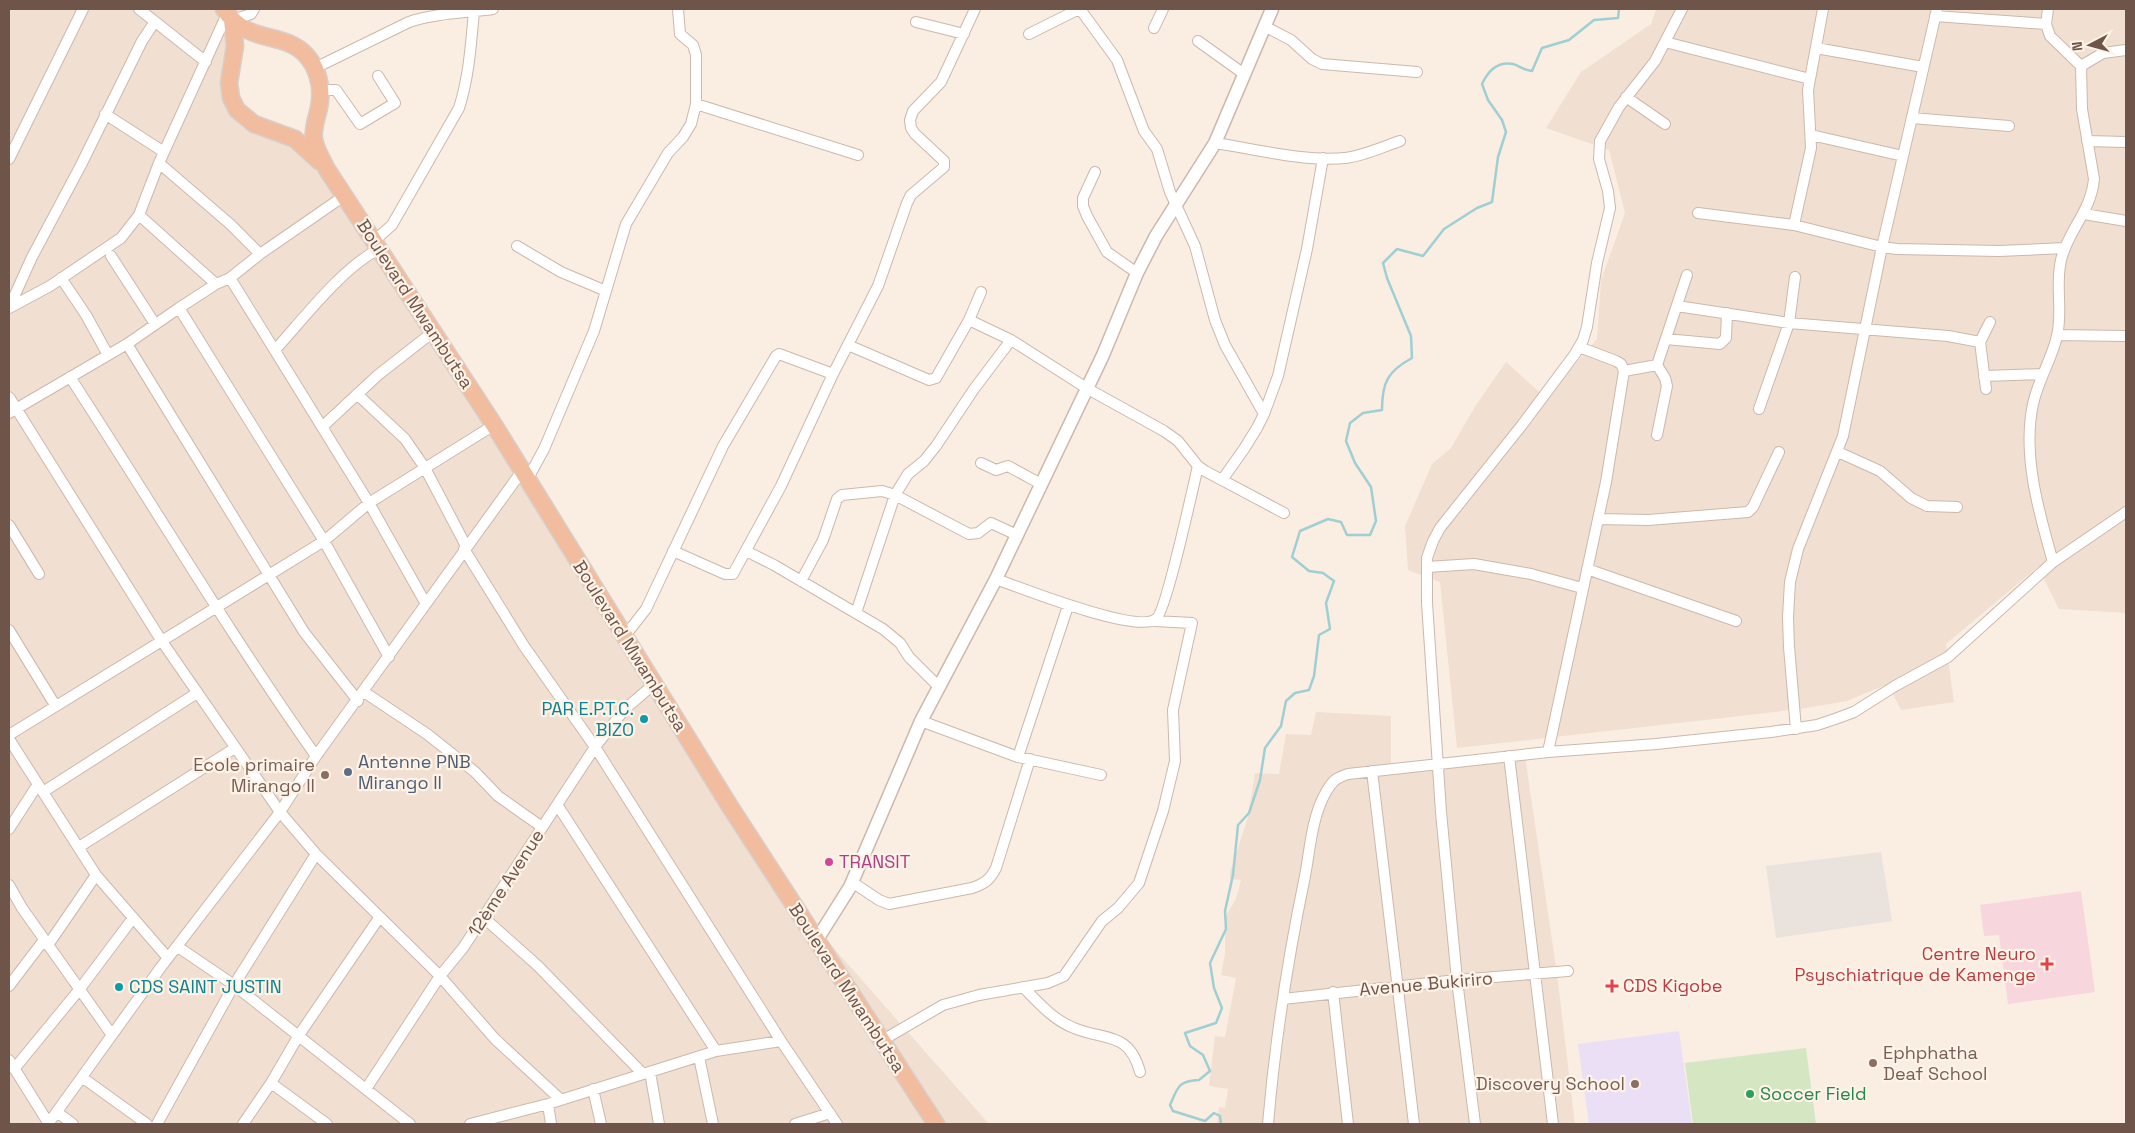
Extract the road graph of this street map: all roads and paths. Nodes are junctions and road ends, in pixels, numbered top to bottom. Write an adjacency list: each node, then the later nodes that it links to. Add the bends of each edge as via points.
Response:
1 (83, 9): 50 (street)
2 (138, 9): 19 (street)
3 (254, 9): 16 (street, via 251,14)
4 (415, 9): 17 (street)
5 (493, 9): 14 (street)
6 (678, 9): 39 (street, via 680,34 693,45 696,55)
7 (975, 9): 23 (street)
8 (1080, 9): 24 (street); 58 (street, via 1117,60 1144,131 1157,149)
9 (1164, 9): 22 (street)
10 (1272, 9): 21 (street)
11 (1682, 9): 26 (street)
12 (1823, 9): 27 (street)
13 (2048, 9): 20 (street)
14 (474, 11): 17 (street); 64 (street, via 466,88 459,108 392,225)
15 (1936, 12): 20 (street); 31 (street)
16 (227, 14): 29 (street); 32 (highway, Boulevard Mwambutsa, via 256,35 284,41 298,48); 55 (highway, Boulevard Mwambutsa, via 235,46 229,83 237,110 254,124 295,140)
17 (424, 17): 32 (street)
18 (916, 22): 23 (street)
19 (154, 23): 29 (street); 40 (street)
20 (2046, 24): 30 (street, via 2054,42)
21 (1264, 26): 33 (street, via 1291,40 1322,64); 34 (street)
22 (1154, 28)
23 (964, 34): 94 (street, via 941,82 913,111 910,120 915,134 940,156 944,167 911,195 878,286)
24 (1029, 34)
25 (1198, 42): 34 (street)
26 (1665, 42): 36 (street); 38 (street, via 1652,66)
27 (1816, 48): 31 (street); 36 (street)
28 (2126, 50): 30 (street, via 2103,54)
29 (206, 62): 49 (street)
30 (2080, 66): 46 (street)
31 (1923, 67): 41 (street)
32 (315, 68): 37 (highway, Boulevard Mwambutsa)
33 (1417, 72)
34 (1244, 74): 48 (street)
35 (378, 76): 37 (street, via 395,103 360,124 336,90)
36 (1810, 78): 44 (street)
37 (320, 90): 55 (highway, Boulevard Mwambutsa, via 314,141)
38 (1626, 97): 42 (street); 95 (street, via 1600,141 1600,159 1610,208 1587,327)
39 (696, 104): 51 (street); 76 (street, via 687,131 668,153 626,224)
40 (105, 114): 49 (street); 79 (street)
41 (1912, 118): 43 (street); 52 (street)
42 (1665, 124)
43 (2009, 126)
44 (1811, 135): 52 (street); 63 (street)
45 (1400, 141): 53 (street, via 1356,156)
46 (2087, 141): 47 (street); 60 (street, via 2094,179)
47 (2126, 142)
48 (1215, 143): 53 (street); 58 (street)
49 (164, 152): 54 (street)
50 (10, 155)
51 (858, 155)
52 (1903, 156): 66 (street)
53 (1323, 158): 110 (street, via 1307,249 1278,376)
54 (159, 162): 61 (street); 68 (street)
55 (326, 168): 57 (highway, Boulevard Mwambutsa)
56 (1095, 172): 70 (street, via 1083,198 1087,216 1108,252)
57 (344, 196): 64 (highway, Boulevard Mwambutsa); 68 (street)
58 (1175, 204): 70 (street); 110 (street, via 1195,246 1214,320)
59 (1698, 213): 63 (street)
60 (2084, 214): 62 (street); 67 (street)
61 (139, 215): 73 (street, via 121,238); 75 (street)
62 (2126, 221)
63 (1794, 225): 66 (street)
64 (376, 245): 87 (highway, Boulevard Mwambutsa); 96 (street)
65 (517, 246): 76 (street, via 561,272)
66 (1882, 247): 67 (street, via 1943,251); 86 (street)
67 (2066, 248): 88 (street, via 2058,279)
68 (260, 254): 74 (street)
69 (111, 256): 85 (street)
70 (1137, 273): 104 (street)
71 (1687, 275): 78 (street)
72 (1795, 277): 83 (street)
73 (61, 278): 79 (street); 97 (street)
74 (230, 278): 75 (street); 96 (street)
75 (216, 284): 80 (street)
76 (606, 291): 119 (street, via 594,331 544,449)
77 (981, 292): 82 (street)
78 (1677, 306): 81 (street); 90 (street)
79 (9, 308)
80 (178, 308): 85 (street); 130 (street)
81 (1727, 313): 83 (street); 90 (street, via 1726,338 1720,344)
82 (969, 320): 91 (street); 94 (street, via 933,380)
83 (1789, 322): 86 (street); 108 (street)
84 (1990, 322): 92 (street)
85 (155, 324): 93 (street)
86 (1866, 330): 92 (street, via 1948,336); 115 (street)
87 (433, 332): 106 (street); 111 (highway, Boulevard Mwambutsa)
88 (2058, 335): 89 (street); 101 (street)
89 (2126, 336)
90 (1666, 339): 98 (street)
91 (1011, 340): 104 (street); 122 (street, via 936,446 908,474)
92 (1980, 342): 102 (street)
93 (127, 344): 97 (street); 138 (street)
94 (848, 345): 100 (street)
95 (1579, 347): 99 (street, via 1616,361); 135 (street, via 1440,528 1433,541)
96 (275, 350): 112 (street)
97 (108, 355): 103 (street)
98 (1657, 365): 99 (street); 113 (street, via 1667,386)
99 (1624, 371): 127 (street)
100 (833, 374): 132 (street, via 777,355 723,446); 133 (street, via 781,486)
101 (2043, 374): 102 (street); 134 (street, via 2033,404 2030,454)
102 (1984, 376): 105 (street)
103 (70, 377): 109 (street); 144 (street)
104 (1088, 389): 117 (street, via 1164,431 1178,441); 121 (street)
105 (1986, 389)
106 (357, 394): 112 (street); 118 (street, via 405,440)
107 (9, 396): 109 (street)
108 (1759, 409)
109 (12, 411): 150 (street)
110 (1264, 414): 120 (street)
111 (494, 425): 118 (street); 119 (highway, Boulevard Mwambutsa)
112 (322, 427): 123 (street)
113 (1657, 435)
114 (1779, 452): 127 (street, via 1748,512 1648,520)
115 (1838, 452): 124 (street, via 1880,471 1926,506); 159 (street, via 1798,549 1790,582 1788,640)
116 (981, 464): 121 (street, via 996,470 1008,466)
117 (1198, 466): 120 (street); 146 (street, via 1168,587 1160,615)
118 (425, 468): 123 (street); 131 (street)
119 (524, 475): 131 (street); 149 (highway, Boulevard Mwambutsa)
120 (1222, 480): 126 (street)
121 (1041, 484): 129 (street)
122 (895, 495): 129 (street, via 969,534 978,533 991,523); 140 (street, via 882,491 838,496 823,540); 145 (street)
123 (369, 504): 130 (street); 142 (street)
124 (1957, 507)
125 (2126, 512): 134 (street)
126 (1284, 513)
127 (1598, 519): 136 (street)
128 (9, 525): 137 (street)
129 (1017, 535): 139 (street)
130 (324, 541): 138 (street); 151 (street)
131 (465, 548): 142 (street); 162 (street, via 524,646)
132 (673, 551): 133 (street, via 730,576); 149 (street, via 646,609)
133 (746, 551): 140 (street)
134 (2053, 562): 159 (street, via 1948,658 1854,712)
135 (1427, 568): 141 (street, via 1474,564 1531,574); 169 (street)
136 (1587, 569): 141 (street); 147 (street)
137 (39, 574)
138 (268, 576): 144 (street); 156 (street, via 304,632)
139 (996, 579): 143 (street); 153 (street)
140 (801, 581): 145 (street)
141 (1582, 588): 164 (street)
142 (426, 604): 151 (street)
143 (1068, 606): 146 (street, via 1127,620); 167 (street)
144 (217, 608): 150 (street); 165 (street)
145 (856, 613): 153 (street, via 900,643)
146 (1155, 621): 196 (street, via 1192,623 1173,710 1175,761 1163,811 1139,883 1102,921 1064,976 1048,983)
147 (1736, 621)
148 (9, 630): 157 (street)
149 (624, 637): 152 (highway, Boulevard Mwambutsa)
150 (161, 640): 154 (street); 157 (street)
151 (389, 657): 155 (street)
152 (654, 684): 162 (street, 12ème Avenue, via 624,710); 185 (highway, Boulevard Mwambutsa)
153 (938, 687): 158 (street)
154 (197, 692): 163 (street); 172 (street)
155 (364, 692): 156 (street); 175 (street, via 433,738 475,772 498,796)
156 (358, 701): 165 (street)
157 (56, 705): 160 (street)
158 (921, 721): 167 (street); 180 (street)
159 (1796, 729): 164 (street)
160 (9, 735)
161 (9, 739): 172 (street)
162 (596, 747): 173 (street, 12ème Avenue); 202 (street)
163 (235, 748): 174 (street); 177 (street)
164 (1548, 752): 166 (street)
165 (316, 756): 174 (street)
166 (1509, 756): 169 (street); 190 (street)
167 (1018, 757): 168 (street)
168 (1030, 760): 171 (street); 180 (street, via 996,868 992,878 984,884 889,904)
169 (1439, 764): 170 (street); 192 (street)
170 (1372, 771): 195 (street); 199 (street, via 1334,779 1325,794 1315,823)
171 (1101, 775)
172 (40, 788): 176 (street); 177 (street)
173 (558, 806): 175 (street, 12ème Avenue); 204 (street)
174 (280, 812): 178 (street); 187 (street)
175 (542, 828): 182 (street, 12ème Avenue)
176 (9, 829)
177 (79, 847): 179 (street)
178 (316, 854): 184 (street); 193 (street)
179 (96, 875): 183 (street); 186 (street)
180 (852, 882): 185 (street)
181 (9, 885): 186 (street)
182 (483, 917): 191 (street, 12ème Avenue); 208 (street)
183 (134, 918): 188 (street); 197 (street)
184 (379, 918): 191 (street); 201 (street)
185 (816, 941): 203 (highway, Boulevard Mwambutsa)
186 (46, 943): 194 (street); 197 (street)
187 (178, 946): 188 (street); 193 (street)
188 (168, 958): 200 (street)
189 (1568, 971): 190 (street, Avenue Bukiriro)
190 (1536, 974): 192 (street, Avenue Bukiriro); 236 (street)
191 (440, 976): 211 (street, 12ème Avenue); 213 (street, via 495,1039)
192 (1457, 980): 195 (street, Avenue Bukiriro); 235 (street)
193 (234, 985): 201 (street); 220 (street)
194 (9, 986)
195 (1397, 986): 198 (street, Avenue Bukiriro); 234 (street)
196 (1022, 987): 203 (street, via 943,1006); 207 (street, via 1060,1021 1123,1043 1133,1052)
197 (79, 990): 200 (street); 206 (street)
198 (1333, 992): 199 (street, Avenue Bukiriro); 233 (street)
199 (1283, 999): 232 (street)
200 (112, 1035): 209 (street)
201 (299, 1035): 210 (street); 211 (street)
202 (781, 1041): 204 (street); 216 (street)
203 (881, 1041): 231 (highway, Boulevard Mwambutsa)
204 (716, 1051): 205 (street)
205 (699, 1057): 208 (street); 228 (street)
206 (12, 1064): 217 (street)
207 (1140, 1072)
208 (647, 1073): 212 (street); 227 (street)
209 (83, 1078): 215 (street); 219 (street)
210 (271, 1083): 221 (street); 222 (street)
211 (366, 1089): 223 (street)
212 (594, 1089): 213 (street); 226 (street)
213 (560, 1099): 214 (street)
214 (548, 1104): 224 (street); 225 (street)
215 (58, 1113): 217 (street); 218 (street)
216 (830, 1113): 229 (street); 230 (street)
217 (48, 1124)
218 (73, 1124)
219 (147, 1124)
220 (157, 1124)
221 (243, 1124)
222 (327, 1124)
223 (410, 1124)
224 (470, 1124)
225 (551, 1124)
226 (601, 1124)
227 (658, 1124)
228 (713, 1124)
229 (795, 1124)
230 (837, 1124)
231 (936, 1124)
232 (1268, 1124)
233 (1348, 1124)
234 (1414, 1124)
235 (1475, 1124)
236 (1553, 1124)

